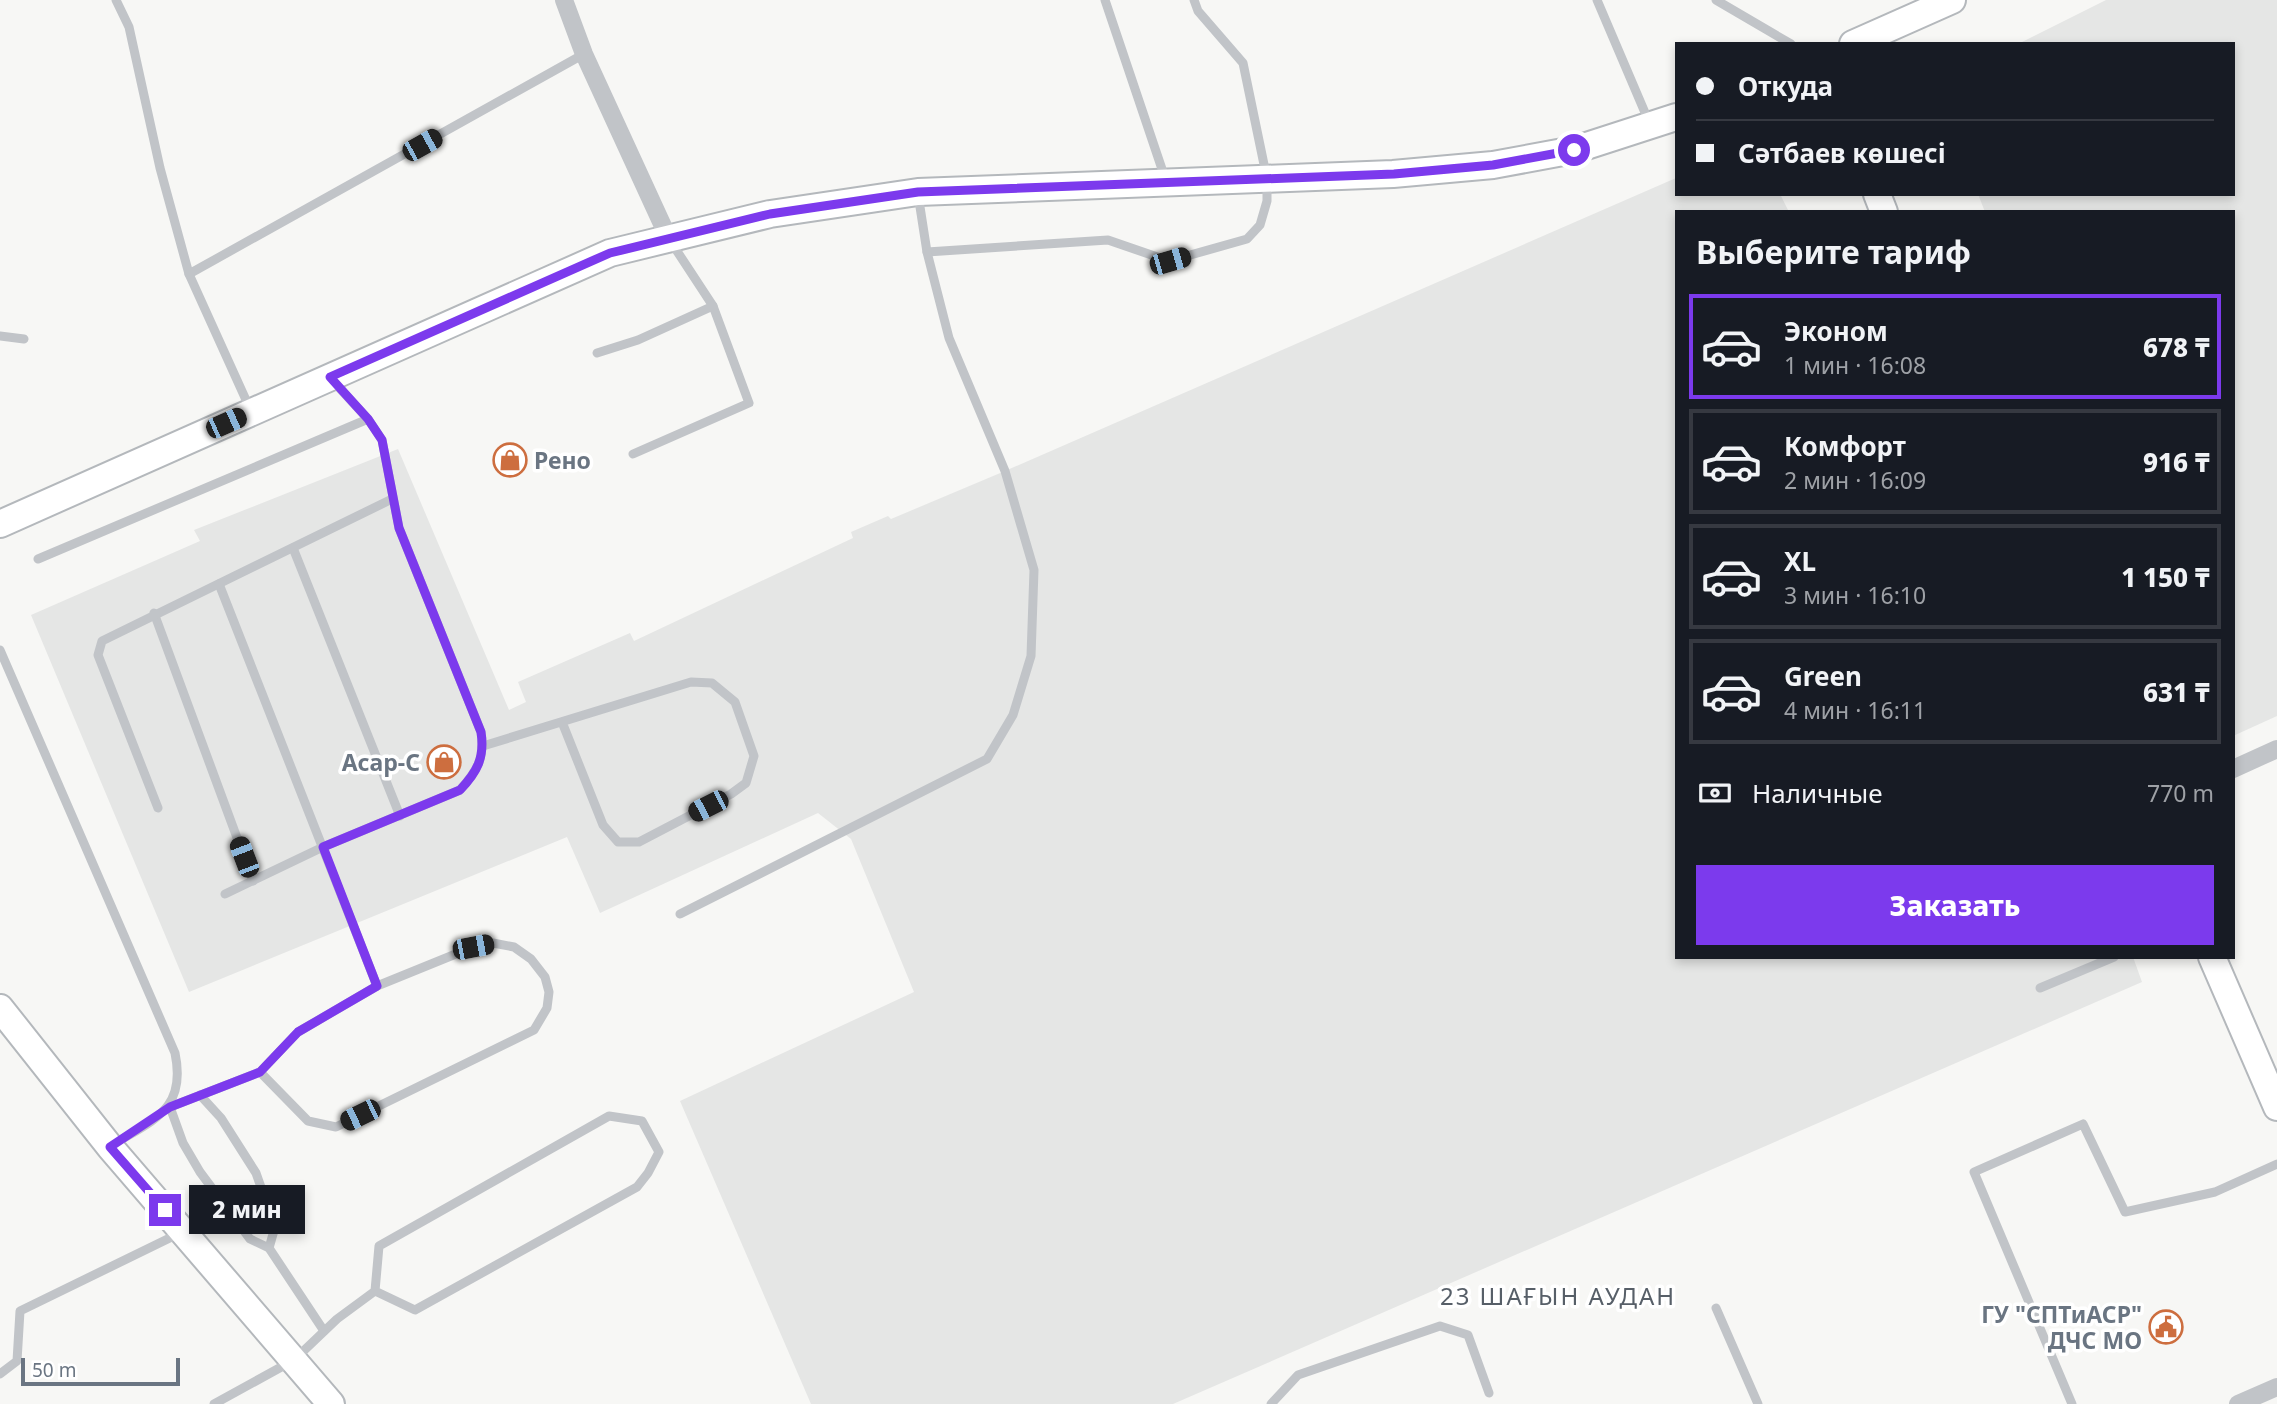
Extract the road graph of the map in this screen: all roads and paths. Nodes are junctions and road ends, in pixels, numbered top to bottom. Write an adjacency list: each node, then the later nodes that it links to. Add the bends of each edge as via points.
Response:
1 (116, 0): 19 (lane, via 129,27)
2 (564, 0): 11 (street)
3 (1105, 0): 15 (lane)
4 (1194, 0): 14 (lane, via 1243,63)
5 (1597, 0): 13 (lane)
6 (1716, 0): 9 (lane)
7 (1952, 0): 8 (street)
8 (1922, 7): 10 (street)
9 (1788, 42)
10 (1857, 42)
11 (584, 54): 17 (street); 19 (lane)
12 (1675, 117): 13 (street)
13 (1651, 127): 14 (street, via 1574,150 1493,165)
14 (1267, 179): 15 (street); 18 (lane, via 1260,225 1247,239 1170,261 1108,240)
15 (1167, 183): 16 (street)
16 (918, 192): 17 (street, via 770,214); 18 (lane)
17 (668, 237): 20 (lane); 24 (street, via 610,253)
18 (927, 252): 44 (lane, via 949,338 1005,471 1034,570 1031,656 1013,715 987,758)
19 (189, 274): 25 (lane)
20 (713, 306): 23 (lane); 27 (lane, via 748,403)
21 (0, 336): 22 (lane)
22 (24, 339)
23 (597, 353)
24 (330, 377): 25 (street); 26 (lane)
25 (252, 412): 29 (street)
26 (368, 419): 28 (lane, via 387,455); 31 (lane)
27 (633, 454)
28 (392, 499): 30 (lane); 36 (lane)
29 (0, 524)
30 (293, 548): 32 (lane); 40 (lane)
31 (38, 559)
32 (219, 584): 33 (lane); 41 (lane)
33 (154, 613): 39 (lane, via 102,640 98,655); 42 (lane)
34 (0, 650): 52 (lane, via 175,1053 177,1087)
35 (562, 722): 35 (lane, via 691,682 712,683 735,702 754,756 751,770 746,783 731,794 639,842 618,842 603,825); 36 (lane)
36 (483, 746): 40 (lane, via 474,774 460,790)
37 (2277, 749): 38 (street)
38 (2235, 768)
39 (158, 808)
40 (400, 816): 41 (lane)
41 (323, 847): 42 (lane); 47 (lane)
42 (253, 881): 43 (lane)
43 (225, 894)
44 (680, 914)
45 (2108, 959): 48 (lane)
46 (2212, 959): 53 (street)
47 (377, 986): 50 (lane, via 298,1032); 50 (lane, via 493,943 514,947 531,959 545,976 549,992 547,1008 534,1030 336,1127 308,1121)
48 (2040, 988)
49 (0, 1009): 54 (street)
50 (260, 1072): 51 (lane)
51 (200, 1095): 52 (lane); 57 (lane, via 221,1118 256,1173 275,1227)
52 (170, 1107): 54 (lane); 57 (lane, via 200,1172 250,1239)
53 (2277, 1107)
54 (110, 1147): 56 (street)
55 (2277, 1164): 69 (lane, via 2215,1192 2125,1212 2083,1124 1974,1172)
56 (183, 1231): 61 (street); 62 (lane, via 20,1311 17,1361)
57 (269, 1248): 60 (lane)
58 (375, 1291): 58 (lane, via 379,1246 609,1116 642,1121 659,1152 637,1186 415,1310); 60 (lane)
59 (1716, 1308): 68 (lane)
60 (324, 1331): 61 (lane)
61 (294, 1360): 65 (lane); 66 (street)
62 (0, 1374)
63 (2277, 1387): 70 (street)
64 (1489, 1393): 67 (lane, via 1468,1335 1440,1326 1298,1375)
65 (214, 1404)
66 (331, 1404)
67 (1271, 1404)
68 (1758, 1404)
69 (2072, 1404)
70 (2238, 1404)

